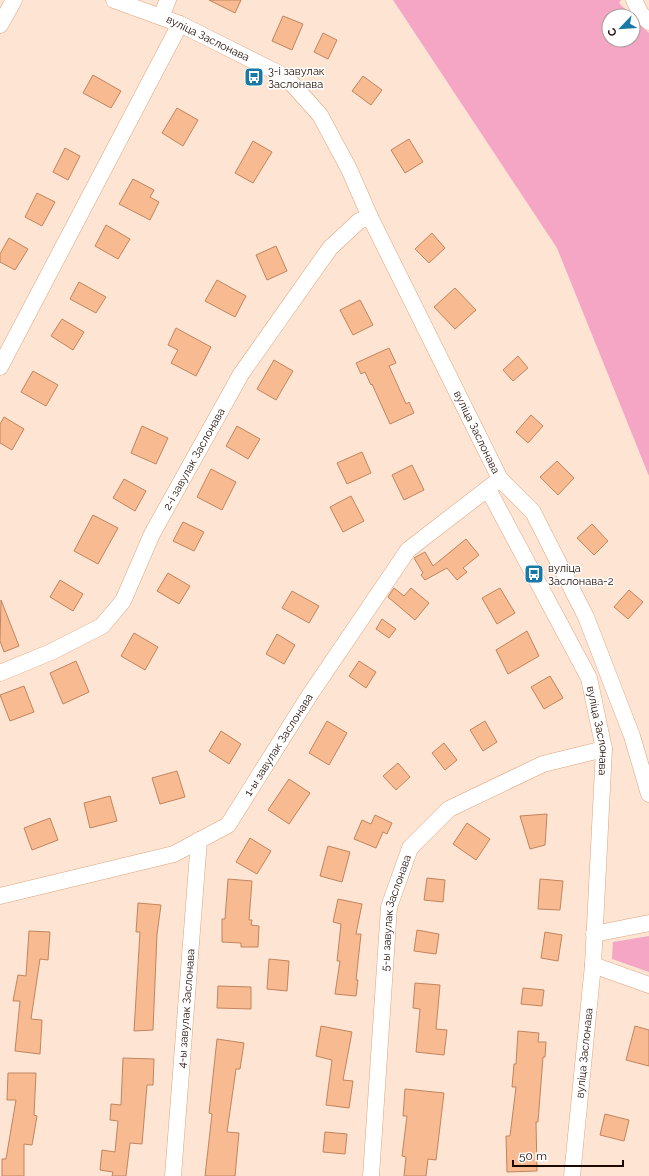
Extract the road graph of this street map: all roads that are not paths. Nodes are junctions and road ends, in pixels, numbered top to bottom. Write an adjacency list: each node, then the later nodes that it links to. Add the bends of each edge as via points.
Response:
1 (14, 0): 8 (street)
2 (114, 0): 5 (street, вуліца Заслонава)
3 (168, 0): 5 (street, вуліца Заслонава)
4 (634, 0): 6 (street, via 641,14)
5 (161, 16): 7 (street, вуліца Заслонава)
6 (649, 22)
7 (180, 24): 9 (street, вуліца Заслонава, via 286,77 320,115 349,169); 10 (street)
8 (0, 25)
9 (370, 217): 11 (street, вуліца Заслонава); 12 (street, 2-і завулак Заслонава, via 359,221 330,248 241,374 152,534 123,601 102,626 51,652)
10 (0, 367)
11 (494, 484): 13 (street, вуліца Заслонава, via 589,678); 14 (street, via 533,512 586,617 632,736); 15 (street, 1-ы завулак Заслонава, via 408,550 309,696 228,825)
12 (0, 673)
13 (604, 749): 18 (street, вуліца Заслонава); 22 (street, 5-ы завулак Заслонава, via 543,764 449,809 410,848 389,907)
14 (649, 794)
15 (199, 840): 16 (street, 1-ы завулак Заслонава, via 174,854); 21 (street, 4-ы завулак Заслонава)
16 (0, 896)
17 (649, 923): 18 (street)
18 (594, 934): 19 (street, вуліца Заслонава)
19 (593, 965): 20 (street); 23 (street, вуліца Заслонава)
20 (649, 985)
21 (173, 1176)
22 (371, 1176)
23 (572, 1176)

